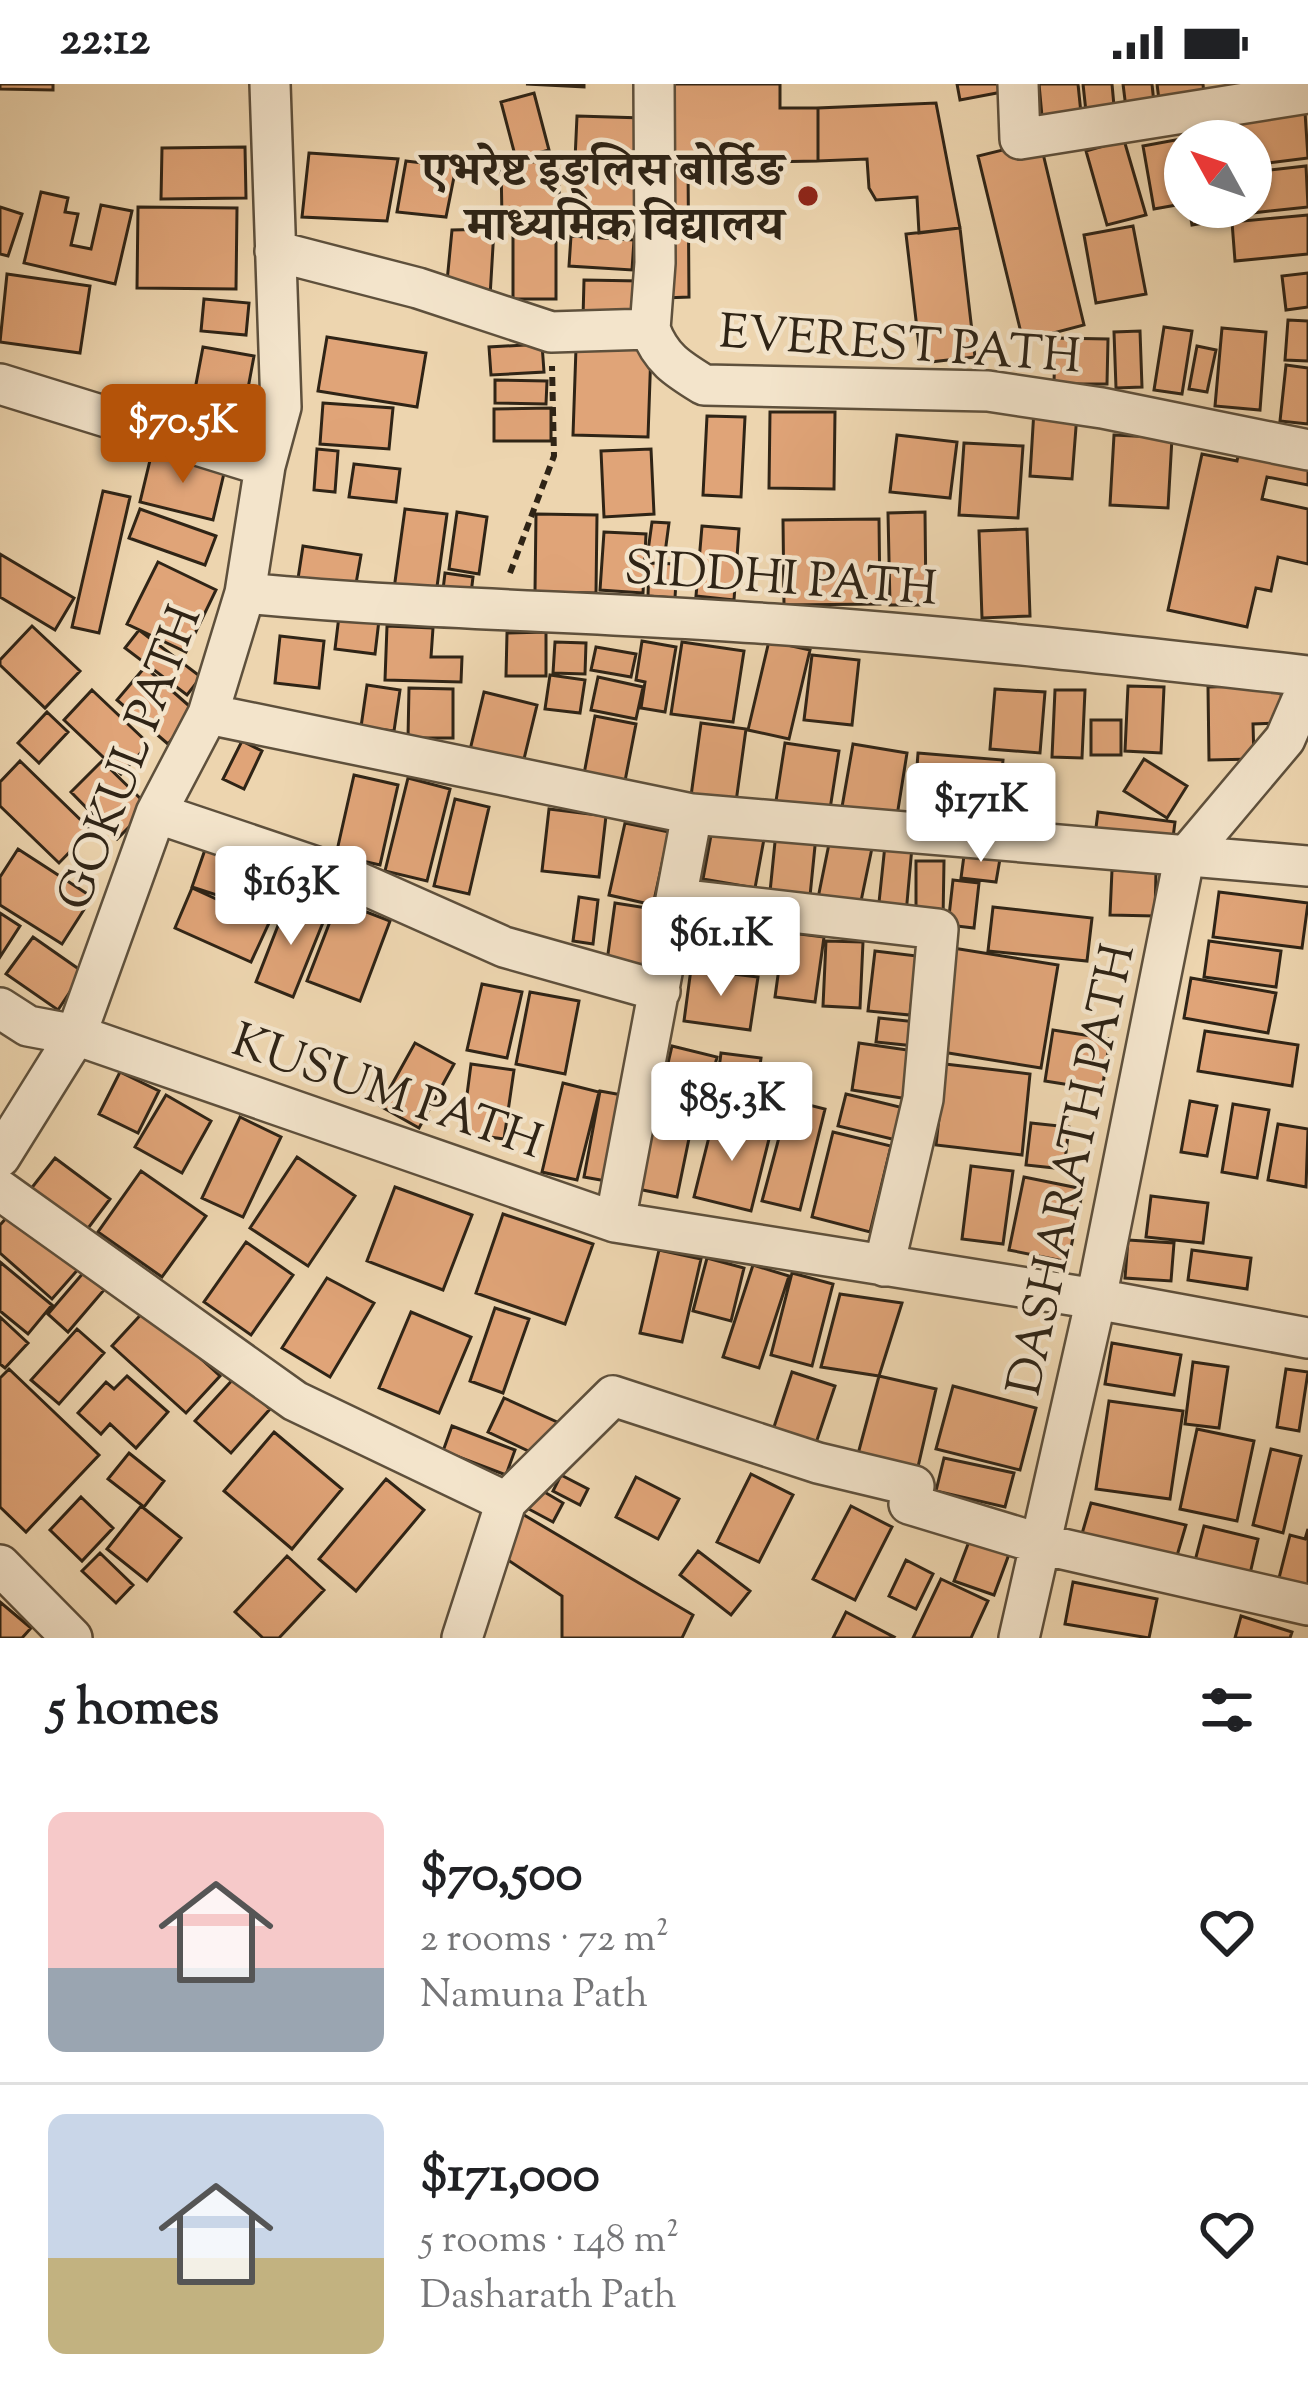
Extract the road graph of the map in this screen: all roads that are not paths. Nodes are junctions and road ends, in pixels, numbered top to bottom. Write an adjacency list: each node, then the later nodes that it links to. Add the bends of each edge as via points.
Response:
1 (270, 84): 5 (street, GOKUL PATH)
2 (654, 84): 6 (street, EVEREST PATH)
3 (1018, 84): 4 (street, via 1020,139)
4 (1308, 93)
5 (275, 251): 6 (street, EVEREST PATH, via 551,332); 9 (street, GOKUL PATH, via 281,407)
6 (650, 329): 8 (street, EVEREST PATH, via 672,366 704,385 988,391)
7 (0, 384): 9 (street)
8 (1308, 450)
9 (265, 466): 10 (street, GOKUL PATH)
10 (245, 593): 11 (street, SIDDHI PATH, via 769,623); 13 (street, GOKUL PATH)
11 (1308, 676)
12 (1308, 686): 16 (street, DASHARATH PATH, via 1285,739)
13 (208, 714): 14 (street, GOKUL PATH); 15 (street)
14 (156, 812): 19 (street, via 349,878 503,947); 21 (street, GOKUL PATH)
15 (692, 814): 16 (street); 18 (street)
16 (1184, 859): 17 (street); 26 (street, DASHARATH PATH)
17 (1308, 866)
18 (678, 899): 19 (street); 25 (street, via 938,929 923,1099)
19 (660, 991): 24 (street)
20 (0, 1008): 21 (street, KUSUM PATH, via 28,1027)
21 (76, 1035): 22 (street, GOKUL PATH); 24 (street, KUSUM PATH)
22 (0, 1156)
23 (0, 1190): 28 (street, via 295,1401)
24 (615, 1222): 25 (street, KUSUM PATH)
25 (884, 1266): 26 (street, KUSUM PATH)
26 (1096, 1299): 27 (street, KUSUM PATH); 29 (street, DASHARATH PATH)
27 (1308, 1338)
28 (506, 1502): 29 (street, via 613,1396 914,1486 909,1504); 33 (street)
29 (1041, 1544): 31 (street); 34 (street, DASHARATH PATH)
30 (0, 1565): 32 (street)
31 (1308, 1605)
32 (72, 1638)
33 (462, 1638)
34 (1019, 1638)

